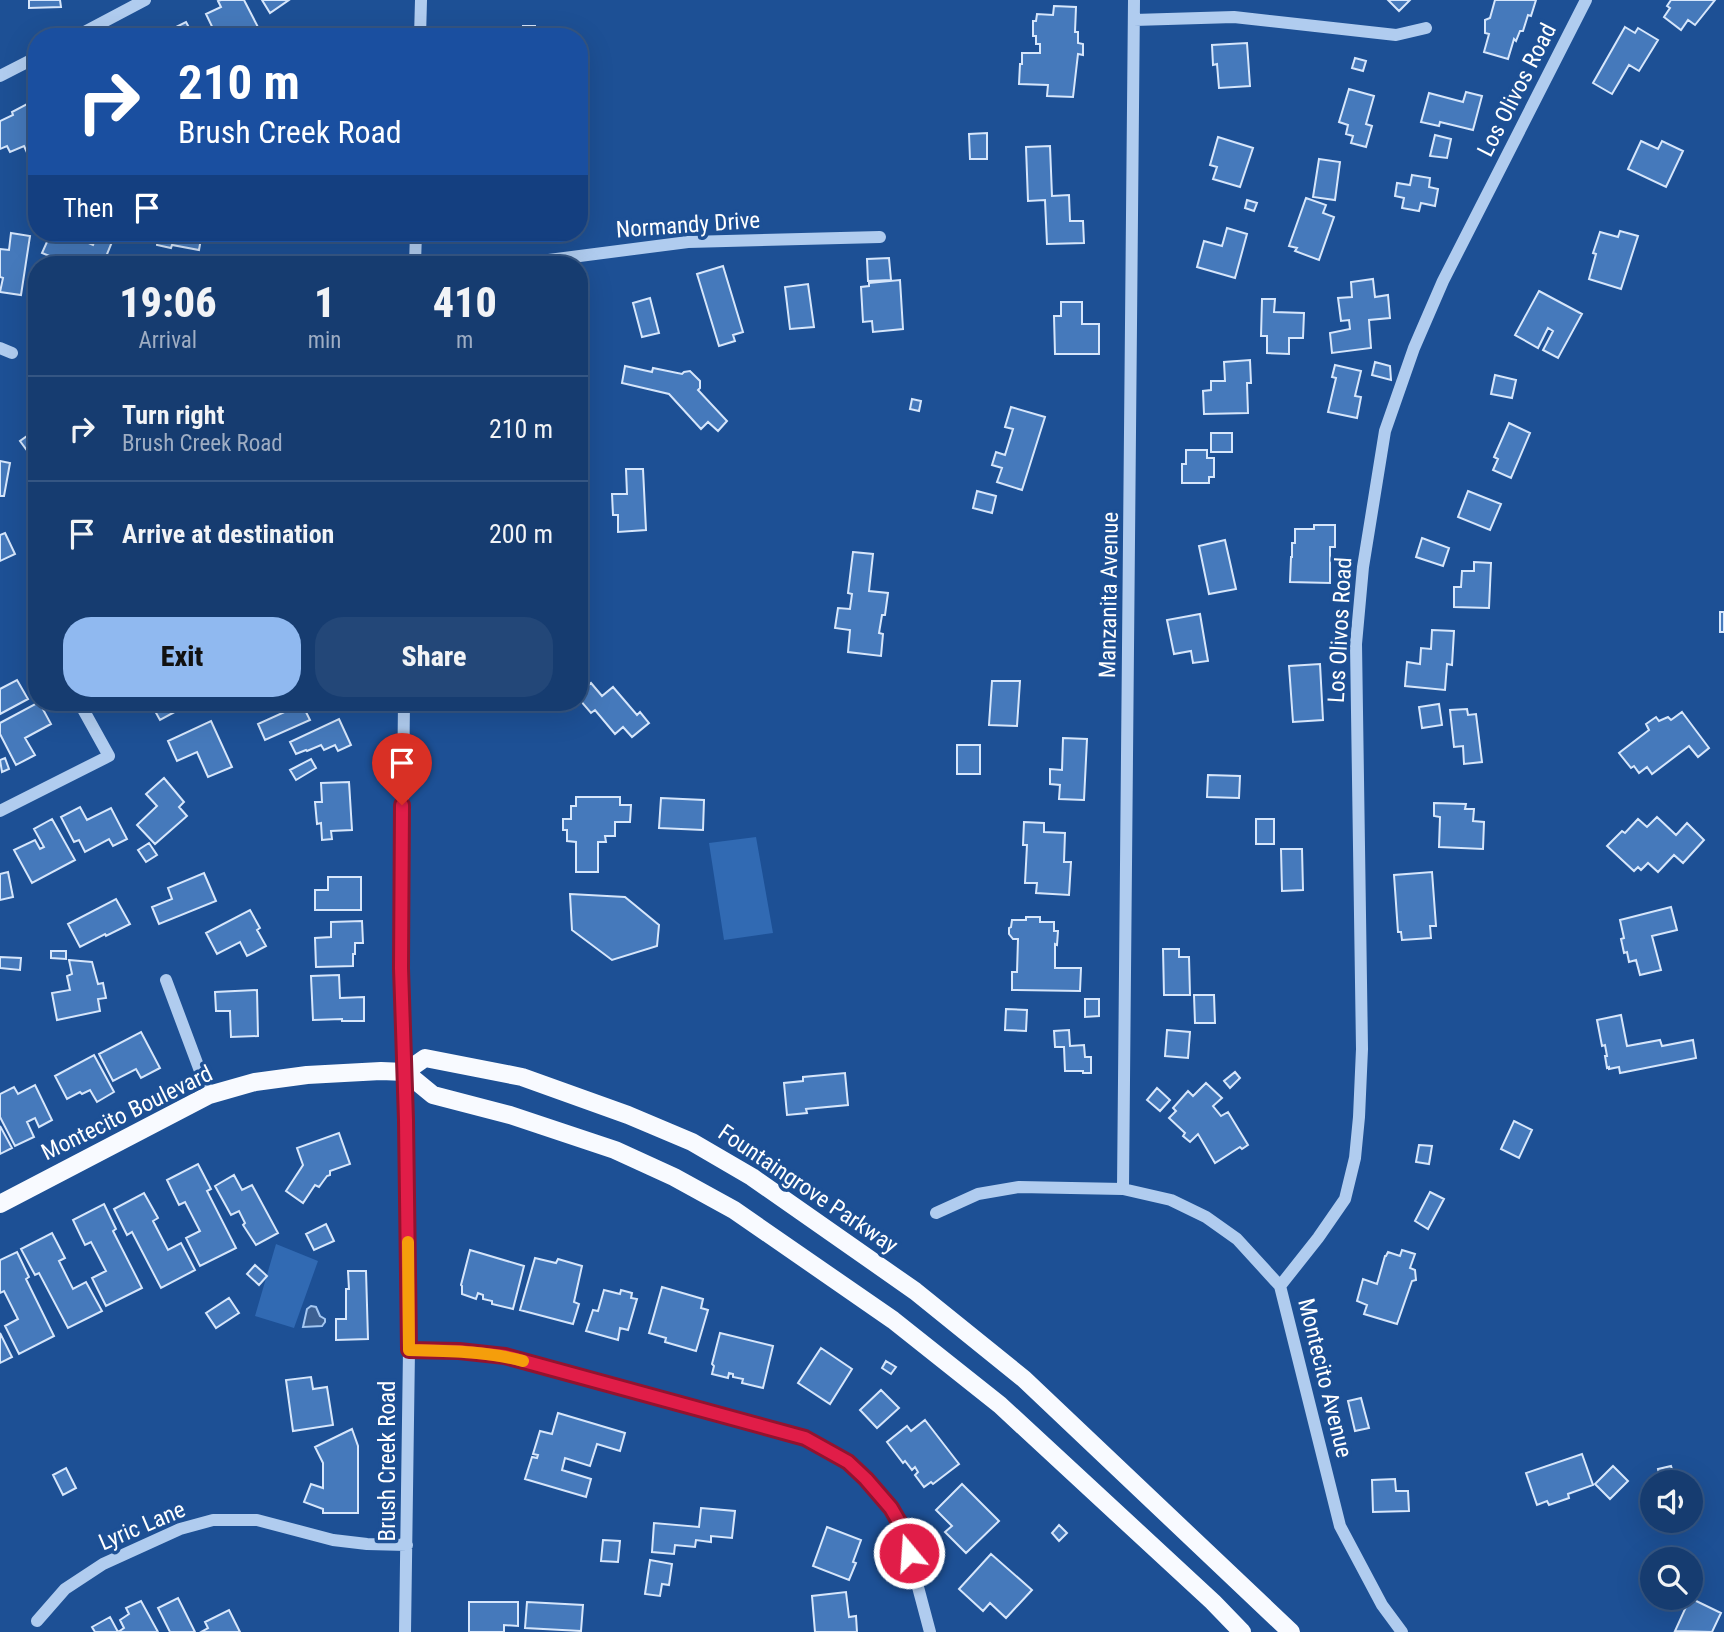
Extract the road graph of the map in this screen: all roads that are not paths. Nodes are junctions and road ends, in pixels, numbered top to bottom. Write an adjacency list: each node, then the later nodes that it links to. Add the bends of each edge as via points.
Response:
1 (145, 0): 6 (street)
2 (421, 0): 7 (street)
3 (1134, 0): 5 (street, Manzanita Avenue)
4 (1586, 0): 22 (street, Los Olivos Road, via 1443,281 1385,431 1356,644 1362,1049 1355,1158 1345,1199)
5 (1134, 20): 8 (street, via 1234,18 1396,34); 19 (street, Manzanita Avenue)
6 (92, 28)
7 (420, 28)
8 (1426, 28)
9 (28, 62): 10 (street)
10 (0, 76)
11 (880, 237): 12 (street, Normandy Drive, via 688,242)
12 (580, 256)
13 (84, 711): 15 (street, via 109,756)
14 (404, 711): 17 (street, Brush Creek Road, via 401,968)
15 (0, 811)
16 (166, 980): 18 (street)
17 (405, 1072): 18 (main road, Montecito Boulevard, via 294,1077); 23 (street, Brush Creek Road); 28 (main road, via 433,1095 615,1150 734,1210 893,1320 1000,1405); 29 (main road, Fountaingrove Parkway, via 425,1058 522,1077 692,1142 752,1177 915,1291 1024,1379)
18 (209, 1095): 20 (main road, Montecito Boulevard)
19 (1123, 1189): 21 (street, Montecito Avenue, via 1019,1187 978,1194); 22 (street, Montecito Avenue, via 1171,1200 1206,1217 1237,1239)
20 (0, 1204)
21 (936, 1213)
22 (1280, 1286): 30 (street, Montecito Avenue, via 1340,1526 1382,1605)
23 (409, 1350): 24 (street, Brush Creek Road); 27 (street, via 505,1356 805,1438 848,1462 891,1508 902,1527)
24 (407, 1545): 25 (street, Lyric Lane, via 333,1539 257,1520 213,1520 180,1529 103,1564 65,1589); 26 (street, Brush Creek Road)
25 (37, 1621)
26 (405, 1632)
27 (930, 1632)
28 (1242, 1632)
29 (1291, 1632)
30 (1402, 1632)

